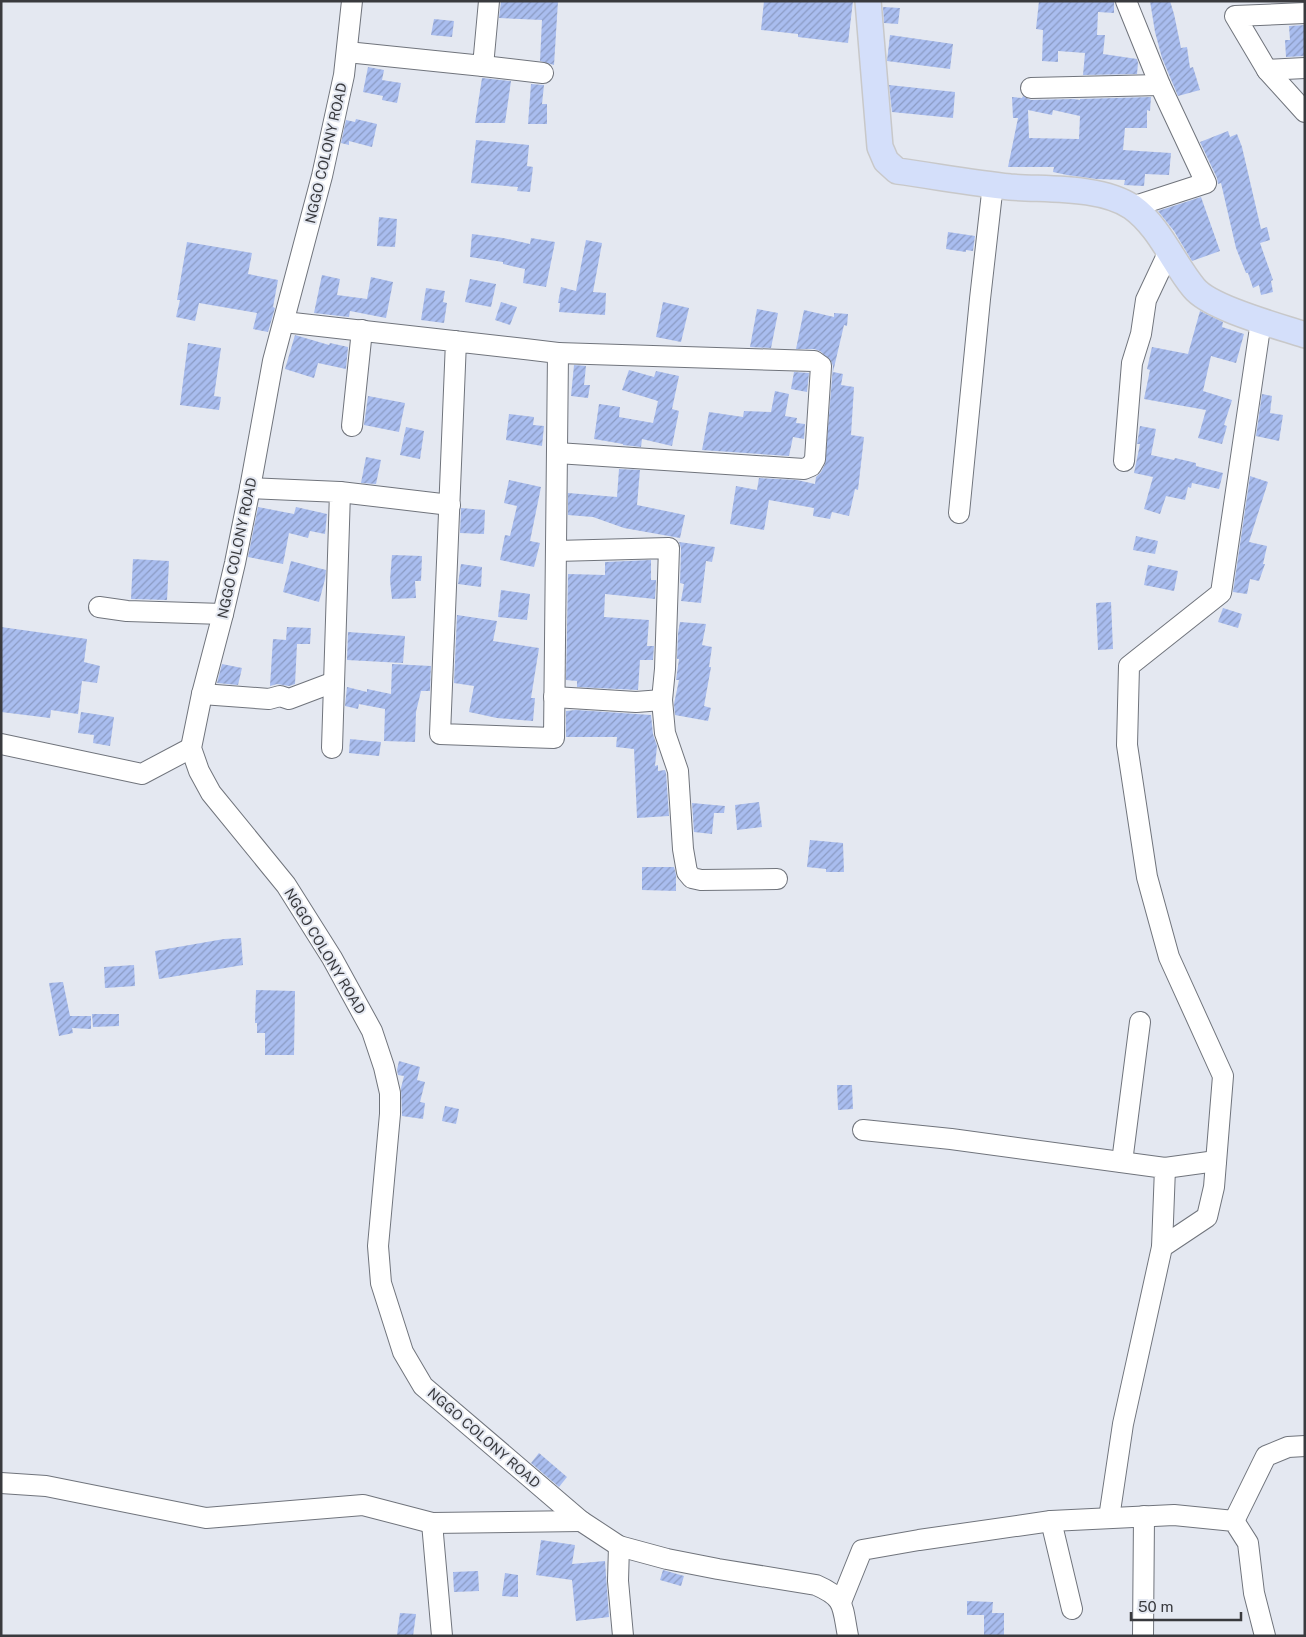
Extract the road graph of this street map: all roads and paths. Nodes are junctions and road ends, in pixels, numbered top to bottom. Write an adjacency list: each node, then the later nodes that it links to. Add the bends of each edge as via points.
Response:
1 (352, 1): 7 (street, NGGO COLONY ROAD)
2 (490, 1): 8 (street)
3 (868, 1): 15 (main road, via 880,147 886,161 897,171)
4 (1126, 1): 12 (street)
5 (1232, 9): 6 (street); 10 (street)
6 (1305, 13)
7 (347, 52): 8 (street); 19 (street, NGGO COLONY ROAD, via 322,176)
8 (483, 66): 11 (street)
9 (1305, 68): 10 (street)
10 (1268, 70): 14 (street)
11 (543, 73)
12 (1160, 85): 13 (street); 16 (street, via 1206,183)
13 (1031, 88)
14 (1305, 112)
15 (993, 184): 16 (main road, via 1078,191 1108,196); 30 (street)
16 (1132, 207): 17 (main road)
17 (1169, 251): 18 (main road, via 1195,290 1220,306); 26 (street, via 1146,300 1132,363)
18 (1262, 321): 21 (main road); 44 (street, via 1221,593 1129,666 1127,745 1147,877 1169,957 1223,1076)
19 (284, 322): 20 (street); 27 (street, NGGO COLONY ROAD, via 273,361)
20 (362, 330): 22 (street); 24 (street)
21 (1305, 335)
22 (456, 341): 23 (street); 29 (street)
23 (558, 353): 25 (street); 25 (street, via 814,361 821,366 815,459 804,469)
24 (352, 426)
25 (557, 452): 31 (street)
26 (1124, 461)
27 (250, 488): 28 (street); 33 (street, NGGO COLONY ROAD)
28 (340, 492): 29 (street); 34 (street)
29 (450, 505): 36 (street, via 440,734 554,738)
30 (960, 513)
31 (556, 551): 36 (street); 37 (street, via 668,548)
32 (99, 607): 33 (street)
33 (223, 614): 35 (street, NGGO COLONY ROAD)
34 (334, 682): 35 (street, via 290,700 280,696 268,699); 40 (street)
35 (202, 694): 39 (street, NGGO COLONY ROAD)
36 (554, 697): 37 (street, via 636,702)
37 (662, 700): 41 (street, via 665,733 678,771 687,872 692,878 701,880)
38 (1, 744): 39 (street, via 142,774)
39 (191, 748): 52 (street, NGGO COLONY ROAD, via 211,793 286,885 332,958 372,1031 390,1093 378,1246 381,1283 402,1352 423,1386)
40 (332, 748)
41 (777, 879)
42 (1140, 1022): 45 (street)
43 (863, 1130): 45 (street)
44 (1216, 1161): 46 (street); 47 (street, via 1207,1217)
45 (1122, 1162): 46 (street)
46 (1165, 1168): 47 (street)
47 (1162, 1247): 51 (street, via 1123,1424)
48 (1305, 1446): 54 (street, via 1288,1447 1266,1456)
49 (1, 1483): 55 (street, via 46,1486 206,1518 363,1505)
50 (1144, 1516): 51 (street); 54 (street, via 1174,1515); 62 (street)
51 (1109, 1518): 53 (street)
52 (581, 1521): 55 (street); 56 (street, NGGO COLONY ROAD)
53 (1051, 1521): 57 (street, via 862,1550); 58 (street)
54 (1234, 1521): 63 (street, via 1248,1543 1254,1593)
55 (432, 1523): 59 (street)
56 (619, 1546): 57 (street, NGGO COLONY ROAD, via 709,1568 816,1585); 60 (street, via 618,1581)
57 (841, 1602): 61 (street)
58 (1072, 1609)
59 (442, 1636)
60 (623, 1636)
61 (848, 1636)
62 (1143, 1636)
63 (1264, 1636)

